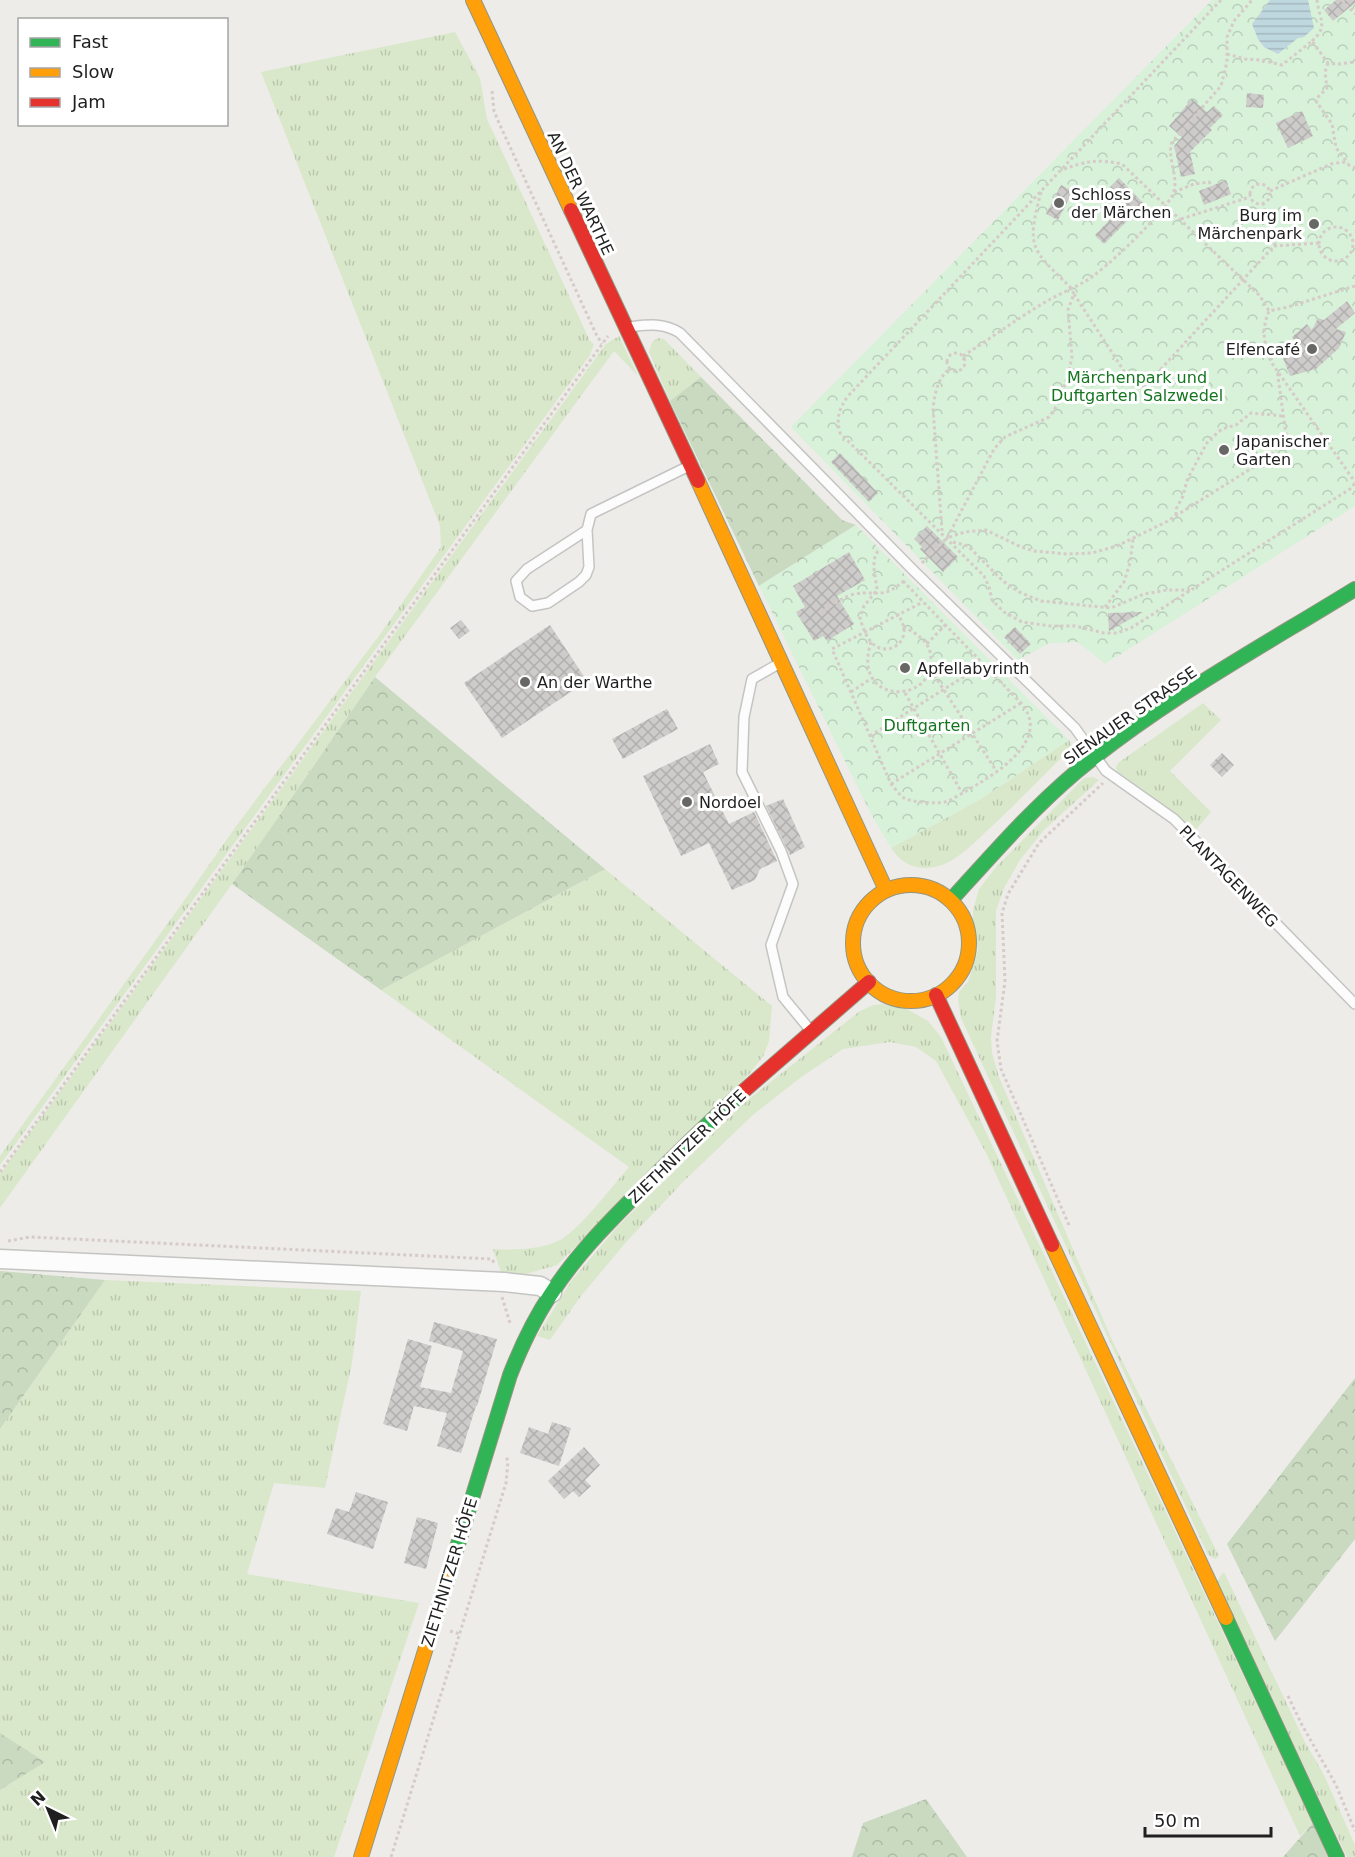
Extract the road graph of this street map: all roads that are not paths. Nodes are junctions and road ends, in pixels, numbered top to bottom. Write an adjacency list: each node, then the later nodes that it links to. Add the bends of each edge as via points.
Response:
1 (473, 0): 2 (main road, AN DER WARTHE)
2 (626, 328): 3 (main road, AN DER WARTHE); 7 (lane, PLANTAGENWEG, via 658,325 680,333 1070,723)
3 (691, 465): 4 (lane, via 591,514); 6 (main road, AN DER WARTHE)
4 (587, 530): 4 (lane, via 586,575 548,603 532,606 520,597 516,581 527,569)
5 (1355, 589): 7 (main road, SIENAUER STRASSE, via 1171,704)
6 (780, 663): 8 (main road, AN DER WARTHE); 13 (lane, via 752,679 744,717 742,772 793,884 771,945 783,997)
7 (1095, 757): 9 (main road, SIENAUER STRASSE, via 1014,829); 12 (lane, PLANTAGENWEG, via 1111,775 1174,819)
8 (886, 890): 9 (main road, via 920,885); 10 (main road, via 871,900 854,932 859,968)
9 (951, 900): 11 (main road, via 968,927 970,943 961,974)
10 (868, 982): 11 (main road, via 901,1000); 13 (main road, ZIETHNITZER HÖFE)
11 (936, 995): 17 (main road)
12 (1355, 1004)
13 (811, 1032): 15 (main road, ZIETHNITZER HÖFE, via 734,1098 666,1164 601,1233)
14 (0, 1259): 15 (street, via 499,1282 540,1286)
15 (552, 1293): 16 (main road, ZIETHNITZER HÖFE, via 520,1350)
16 (361, 1857)
17 (1337, 1857)

